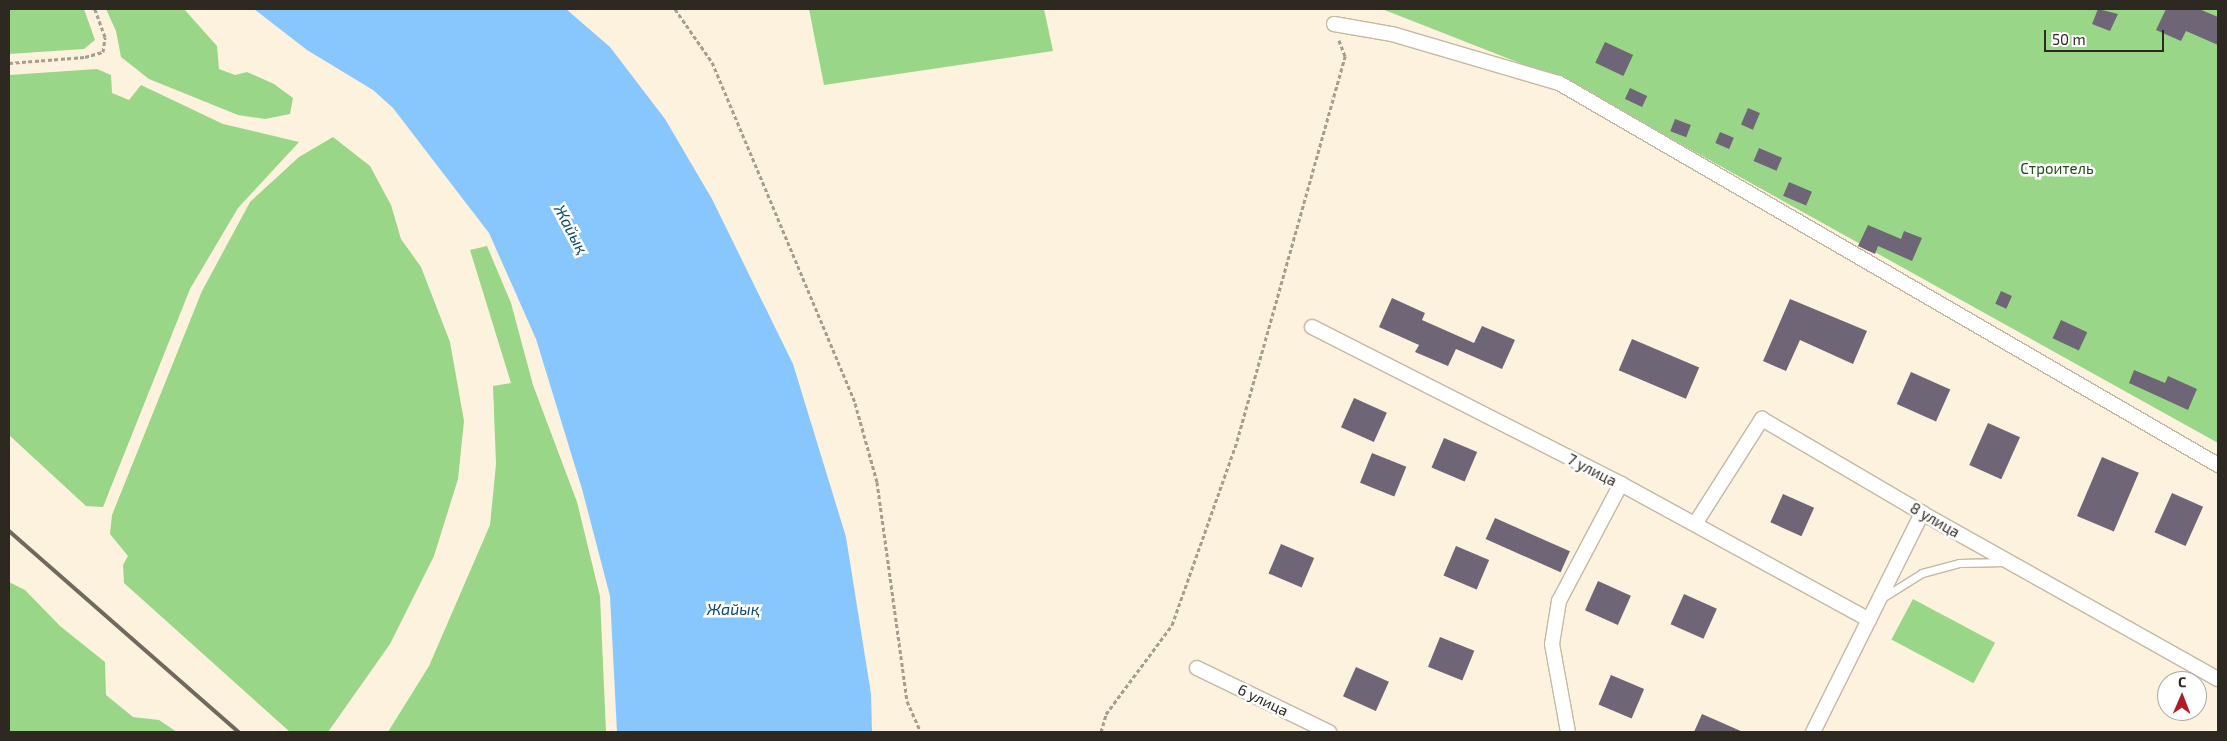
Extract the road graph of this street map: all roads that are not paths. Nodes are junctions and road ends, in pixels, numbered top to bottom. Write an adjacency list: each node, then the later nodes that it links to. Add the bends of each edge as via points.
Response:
1 (1334, 24): 3 (street, via 1392,34 1559,84)
2 (1312, 327): 4 (street, 7 улица)
3 (2218, 465)
4 (1621, 484): 6 (street, 7 улица); 13 (street, via 1559,601 1552,644)
5 (1922, 513): 6 (street, 8 улица, via 1762,419); 7 (street, 8 улица); 8 (street)
6 (1695, 524): 9 (street, 7 улица)
7 (2011, 562): 8 (lane, via 1959,563 1922,573); 11 (street, 8 улица)
8 (1880, 599): 9 (street)
9 (1869, 620): 14 (street)
10 (1198, 668): 12 (street, 6 улица)
11 (2218, 679)
12 (1329, 732)
13 (1568, 732)
14 (1812, 732)

